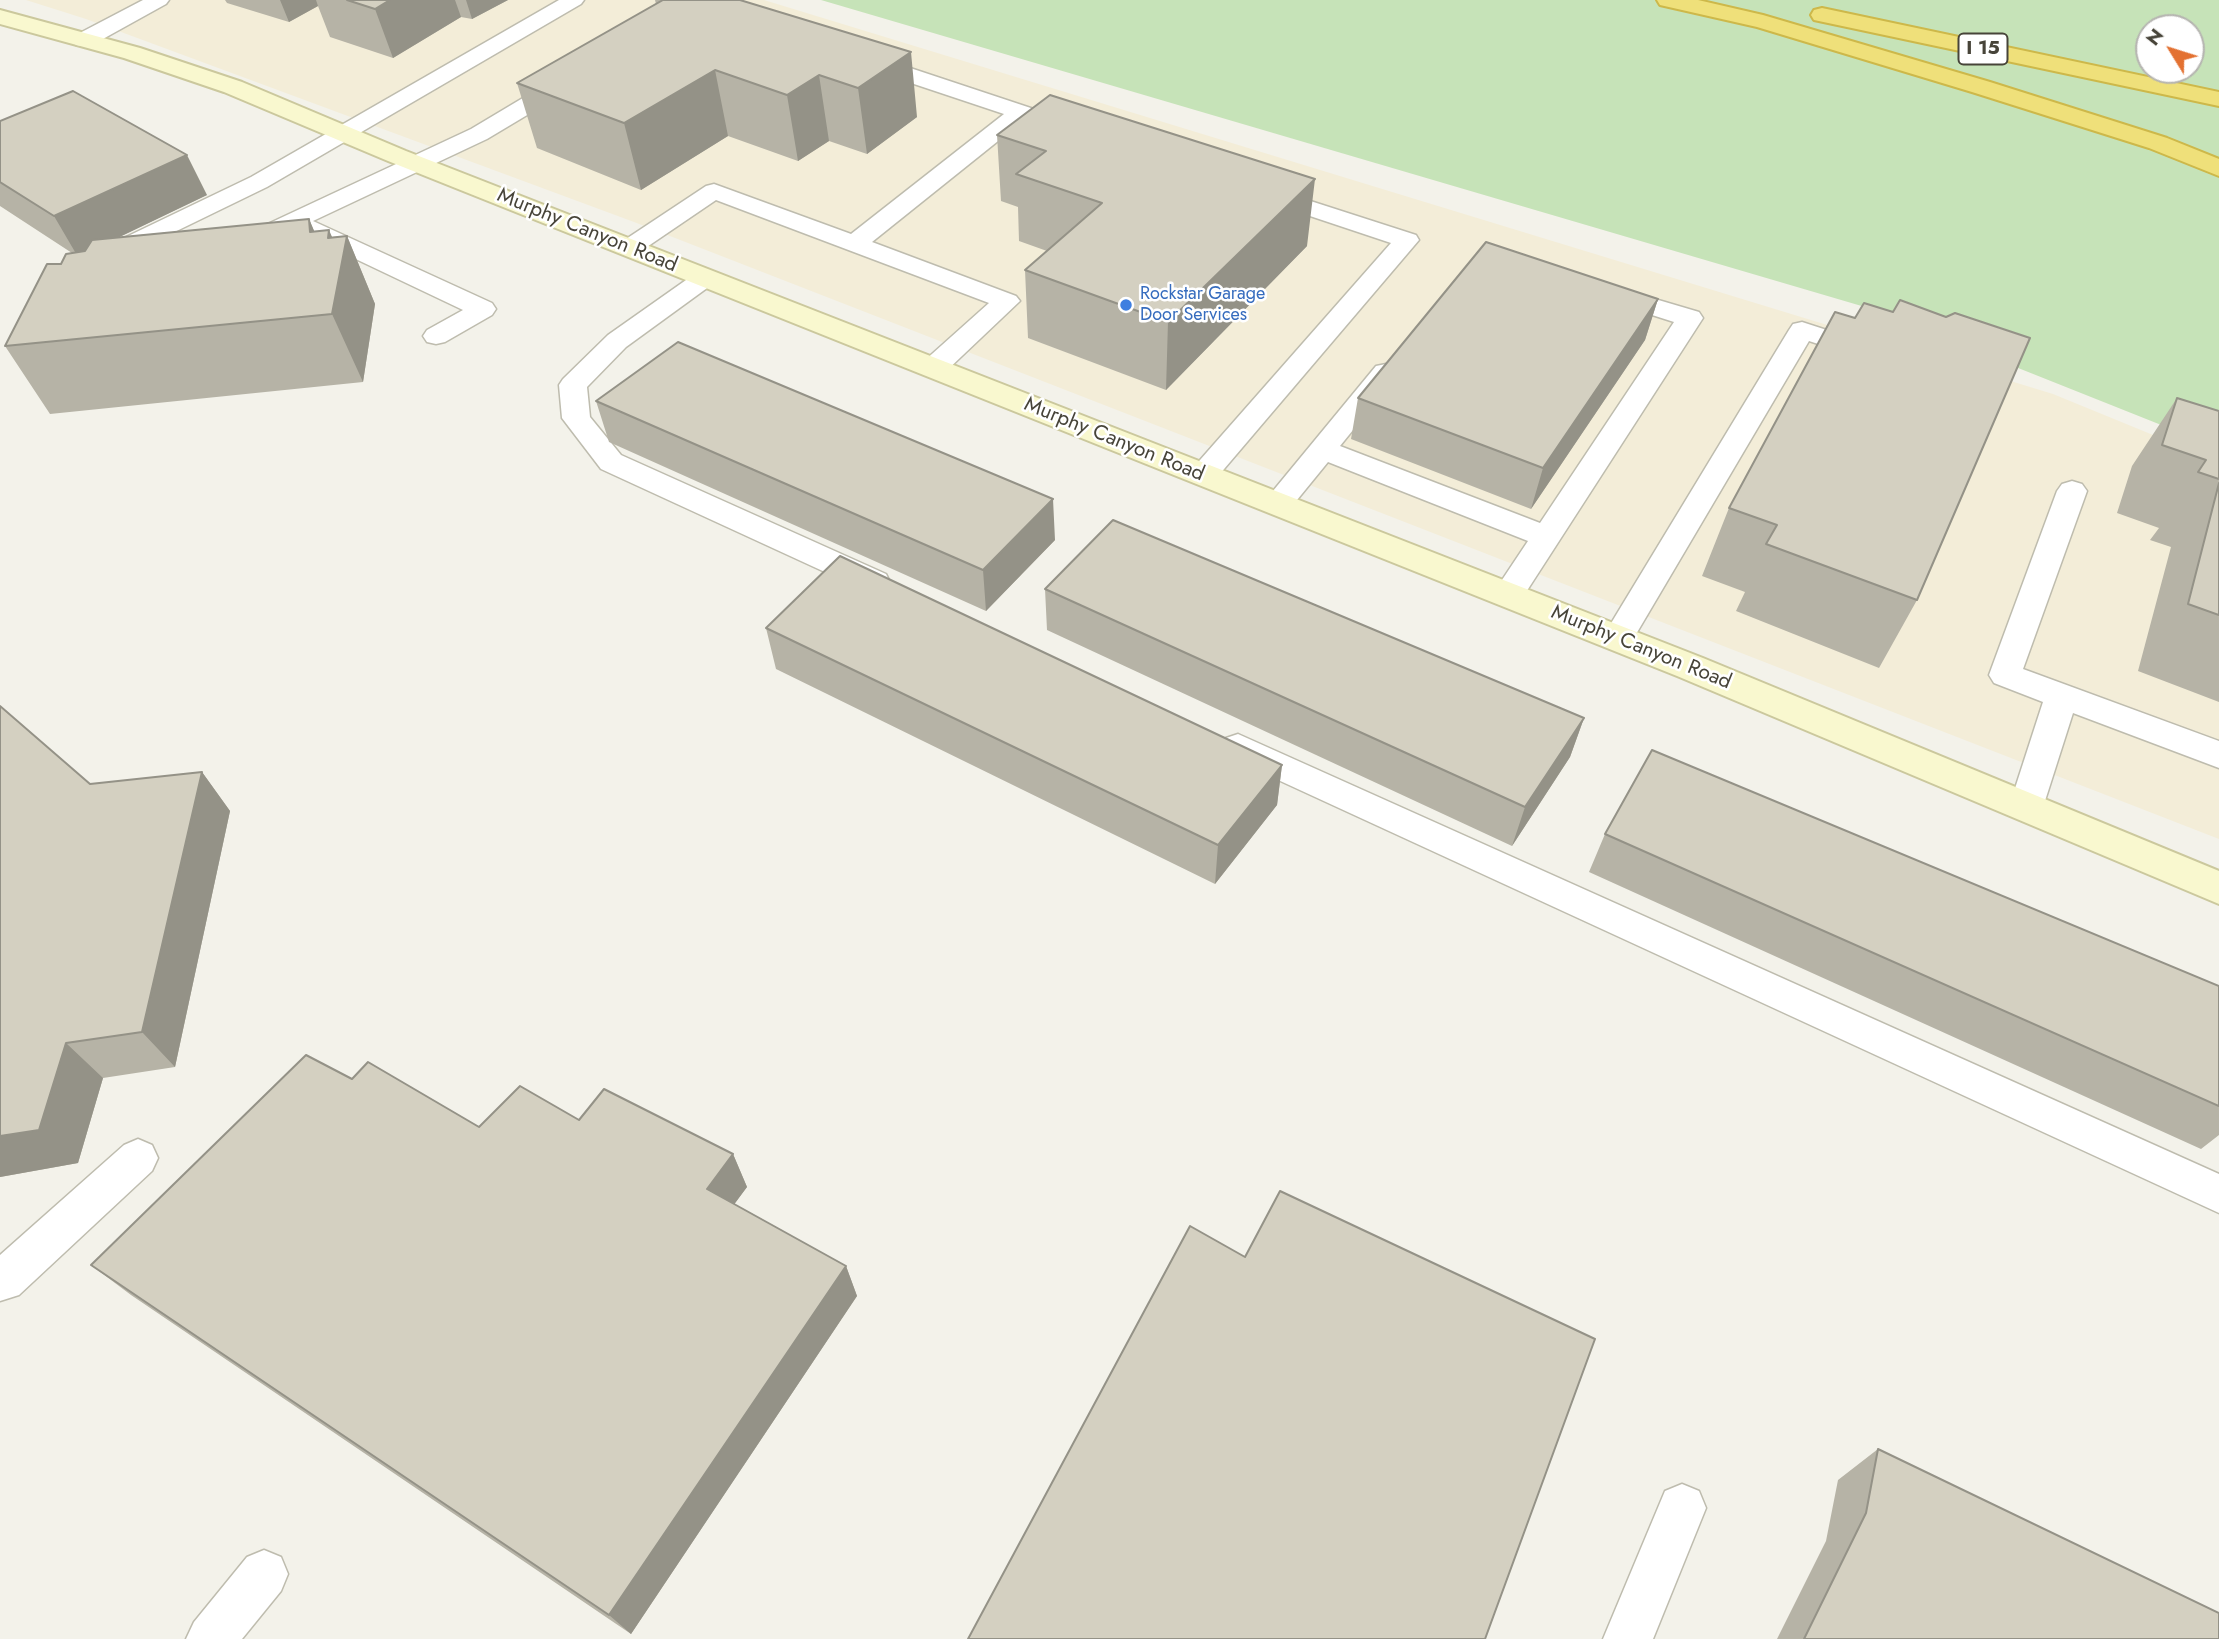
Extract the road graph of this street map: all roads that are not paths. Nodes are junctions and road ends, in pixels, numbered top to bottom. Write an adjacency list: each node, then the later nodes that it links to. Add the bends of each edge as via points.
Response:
1 (159, 0): 6 (lane)
2 (574, 0): 11 (lane)
3 (1668, 0): 14 (highway, via 1763,22 1981,87 2158,143)
4 (1748, 0): 9 (highway, I 15)
5 (0, 17): 6 (main road, Murphy Canyon Road)
6 (84, 40): 11 (main road, Murphy Canyon Road, via 233,87)
7 (852, 56): 10 (lane)
8 (582, 73): 13 (lane, via 479,134)
9 (2219, 99)
10 (1020, 112): 12 (lane); 17 (lane)
11 (344, 133): 13 (main road, Murphy Canyon Road); 20 (lane, via 259,182)
12 (1098, 138)
13 (415, 163): 16 (lane); 18 (main road, Murphy Canyon Road)
14 (2219, 168)
15 (1239, 185): 28 (lane, via 1407,240)
16 (294, 221): 19 (lane); 23 (lane, via 483,309)
17 (855, 243): 18 (lane, via 714,191); 26 (lane, via 1007,301)
18 (629, 248): 21 (main road, Murphy Canyon Road)
19 (233, 250)
20 (102, 257)
21 (705, 278): 26 (main road, Murphy Canyon Road); 32 (lane, via 617,341 573,385 576,418 611,462)
22 (1586, 286): 31 (lane, via 1690,318)
23 (436, 336)
24 (1399, 357): 27 (lane)
25 (1890, 359): 34 (lane, via 1802,330)
26 (933, 368): 28 (main road, Murphy Canyon Road)
27 (1323, 450): 30 (lane); 31 (lane)
28 (1203, 475): 30 (main road, Murphy Canyon Road)
29 (2072, 491): 35 (lane, via 2005,676)
30 (1278, 504): 33 (main road, Murphy Canyon Road)
31 (1546, 537): 33 (lane)
32 (903, 594)
33 (1508, 595): 34 (main road, Murphy Canyon Road)
34 (1618, 638): 38 (main road, Murphy Canyon Road)
35 (2062, 696): 37 (lane); 38 (lane)
36 (1206, 733): 41 (lane)
37 (2219, 755)
38 (2026, 807): 39 (main road, Murphy Canyon Road)
39 (2219, 888)
40 (138, 1158): 42 (lane)
41 (2219, 1194)
42 (0, 1280)
43 (1682, 1508): 46 (lane)
44 (264, 1574): 45 (lane)
45 (211, 1639)
46 (1628, 1639)

